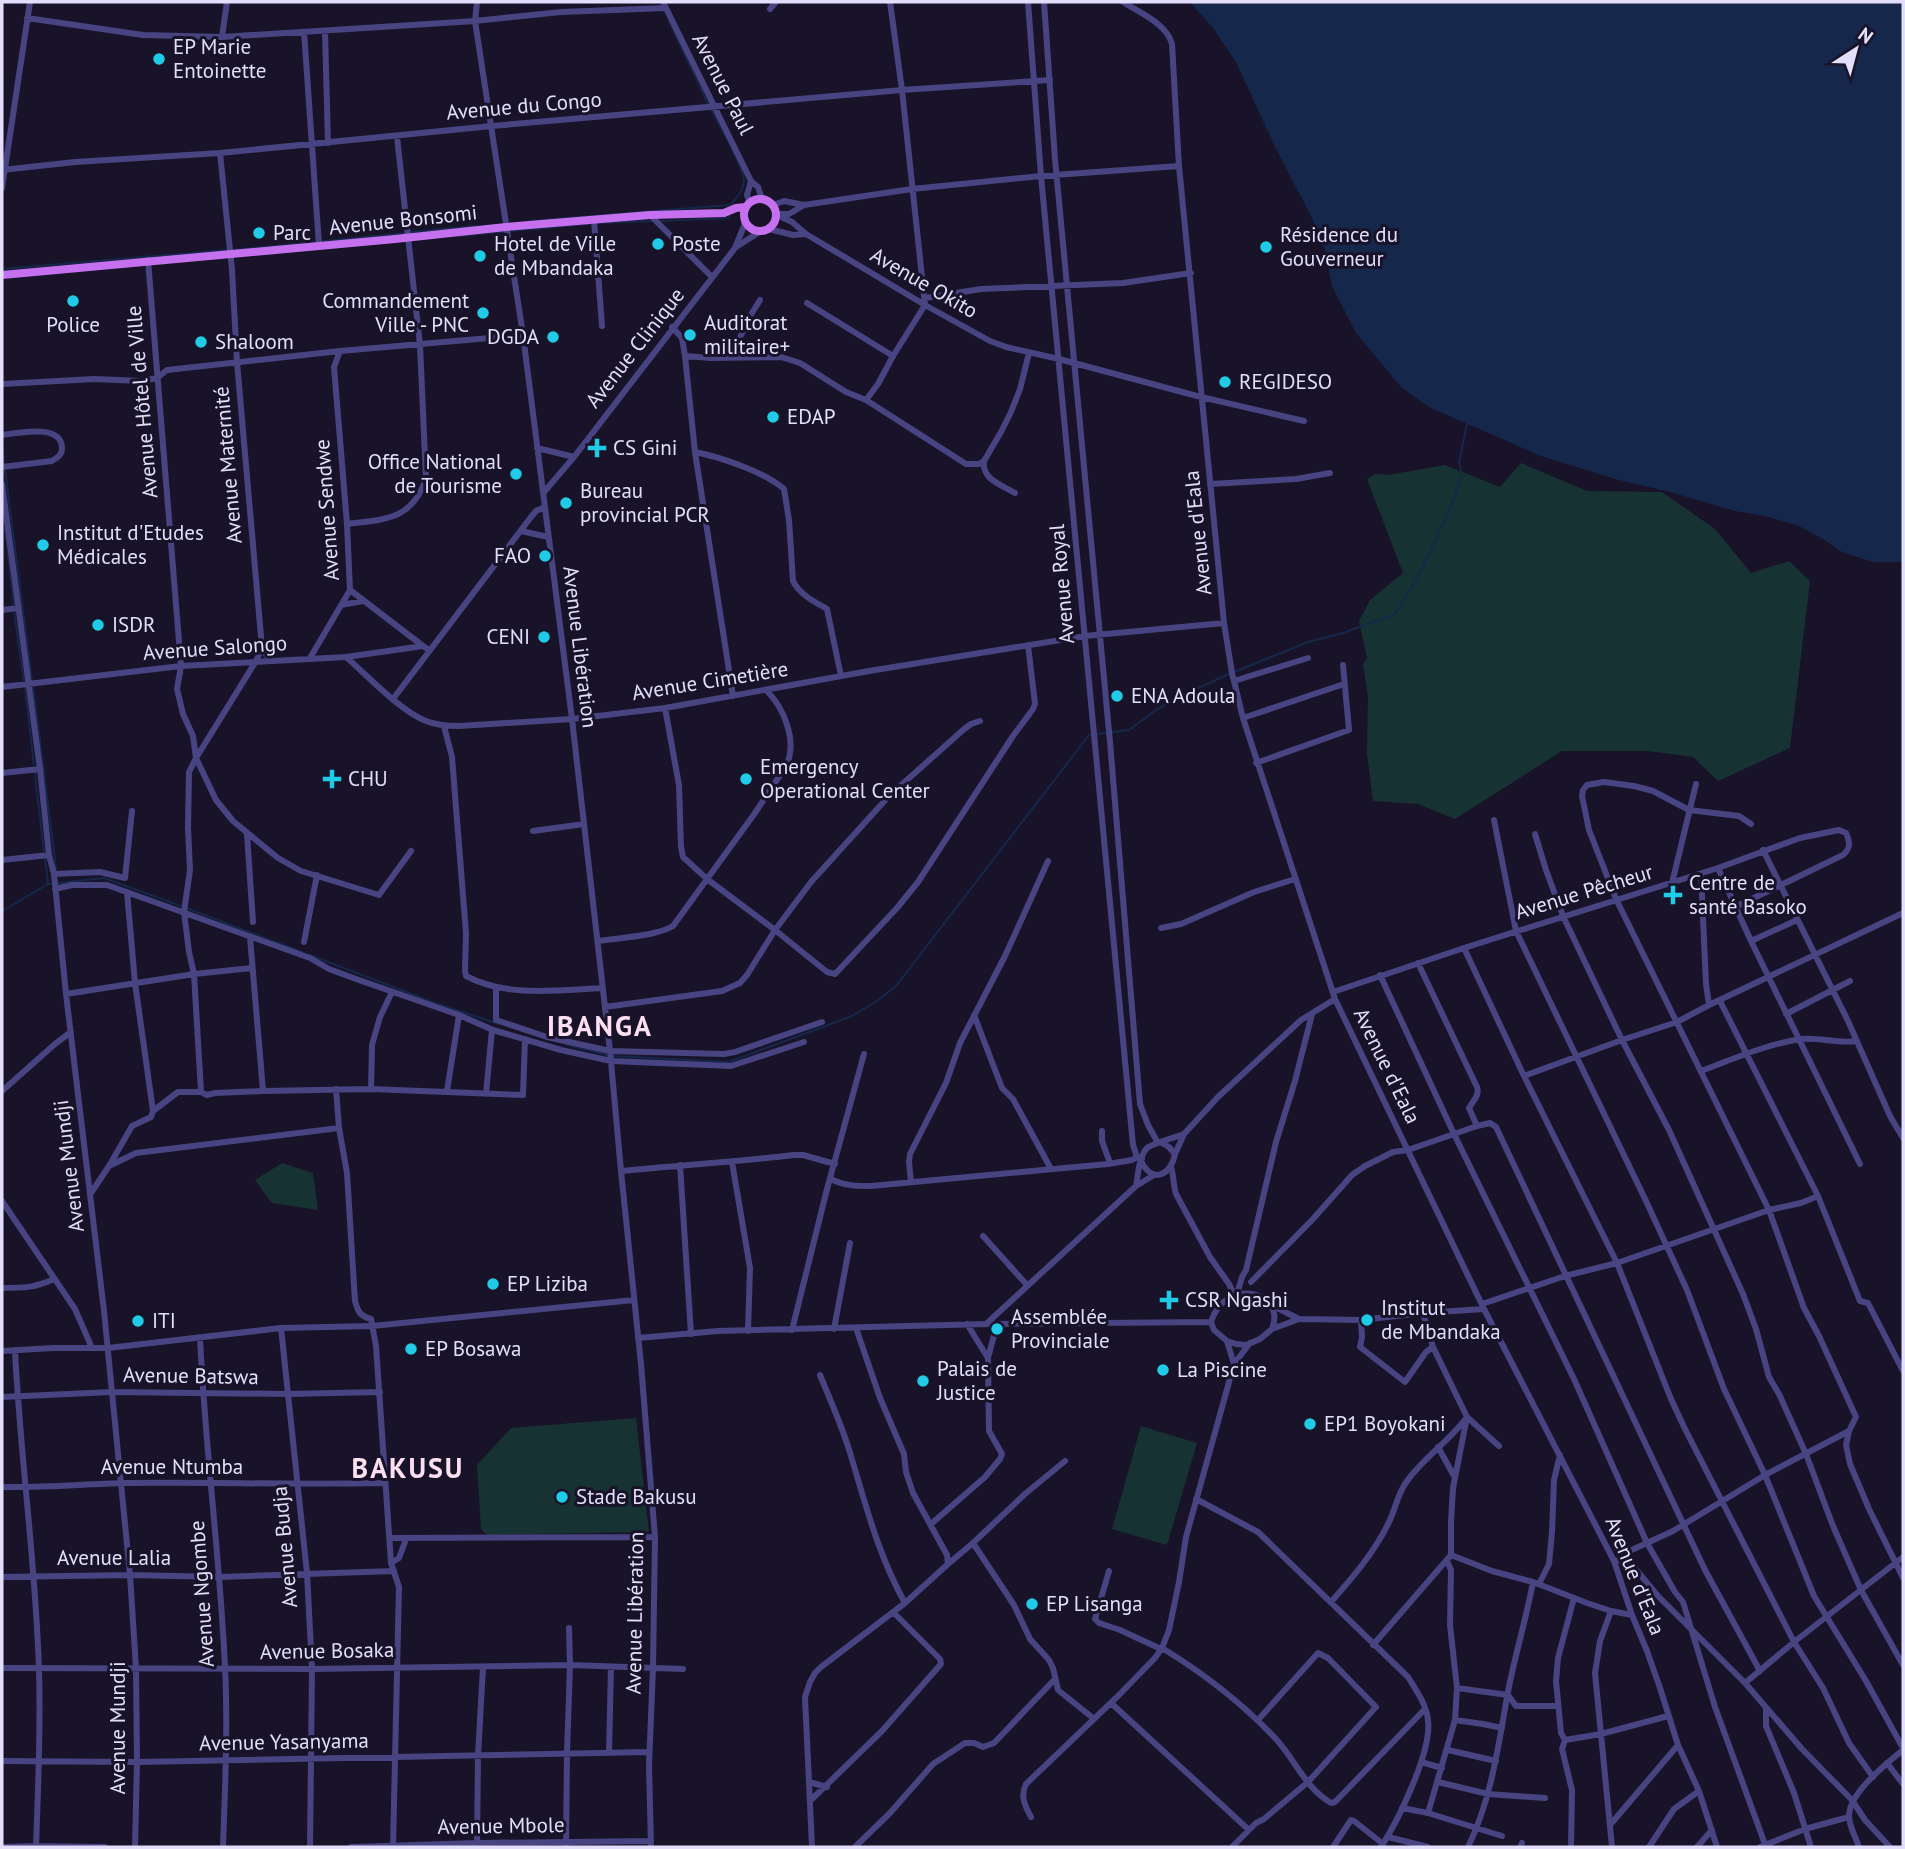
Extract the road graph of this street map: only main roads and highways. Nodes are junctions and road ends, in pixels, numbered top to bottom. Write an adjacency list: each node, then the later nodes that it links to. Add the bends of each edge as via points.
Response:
1 (748, 205): 2 (main road, Avenue Bonsomi); 3 (main road); 3 (main road, via 762,199 774,205 777,215 765,230 752,228)
2 (724, 213): 3 (main road, Avenue Bonsomi); 4 (main road, Avenue Bonsomi, via 506,227)
3 (745, 220)
4 (2, 275)

